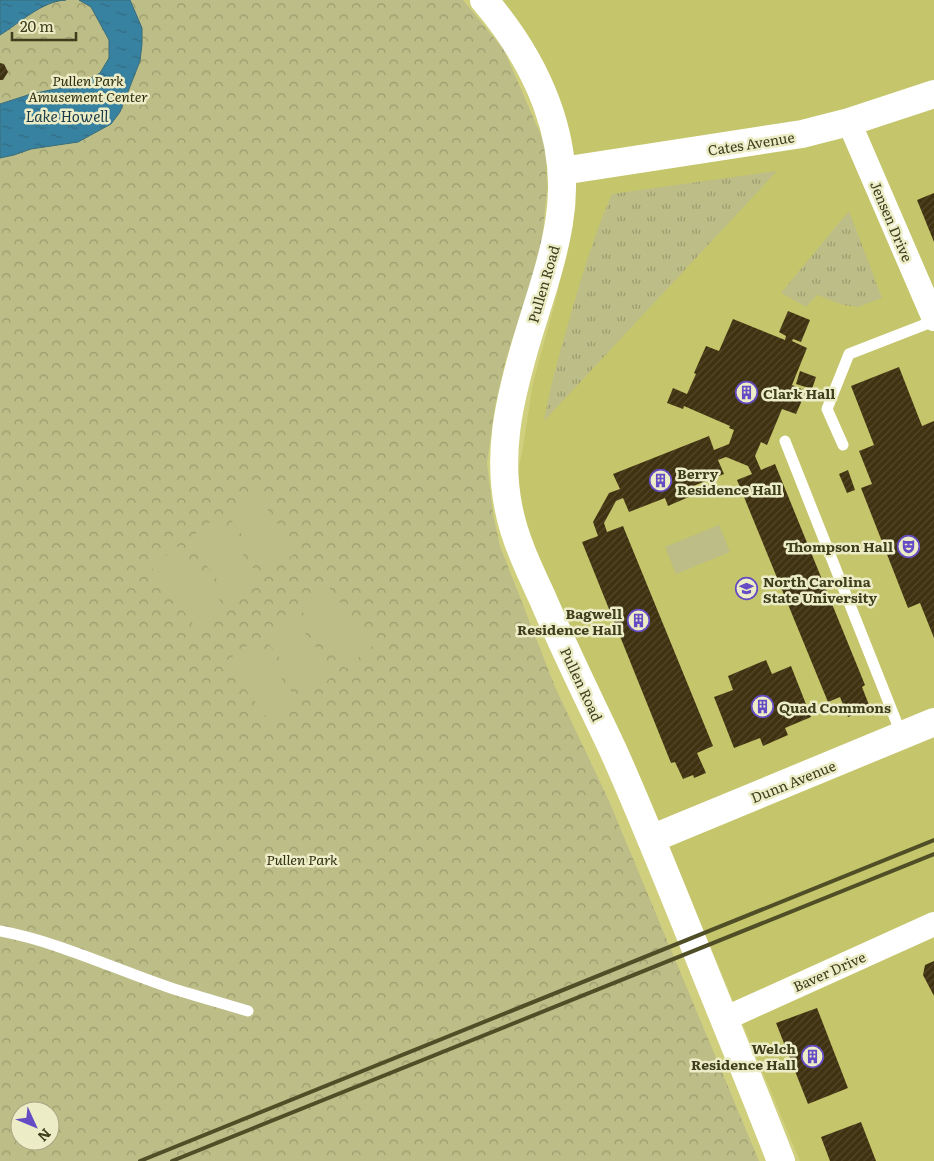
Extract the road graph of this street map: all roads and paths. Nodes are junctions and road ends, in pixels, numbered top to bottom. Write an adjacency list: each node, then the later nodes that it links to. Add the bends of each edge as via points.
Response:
1 (484, 0): 4 (main road, Pullen Road, via 514,38 541,89 559,143)
2 (934, 94): 3 (main road, Cates Avenue)
3 (849, 122): 4 (main road, Cates Avenue, via 764,141); 5 (street, Jensen Drive)
4 (562, 171): 10 (main road, Pullen Road, via 560,222 548,274 511,395 504,471 509,510 520,549)
5 (934, 320): 7 (lane, via 849,354 827,409)
6 (785, 440): 9 (lane)
7 (843, 445)
8 (934, 722): 9 (main road, Dunn Avenue)
9 (902, 736): 10 (main road, Dunn Avenue)
10 (651, 839): 14 (main road, Pullen Road)
11 (934, 924): 14 (street, Baver Drive)
12 (0, 931): 13 (lane, via 93,959 170,988)
13 (248, 1010)
14 (724, 1019): 15 (main road, Pullen Road)
15 (781, 1161)

